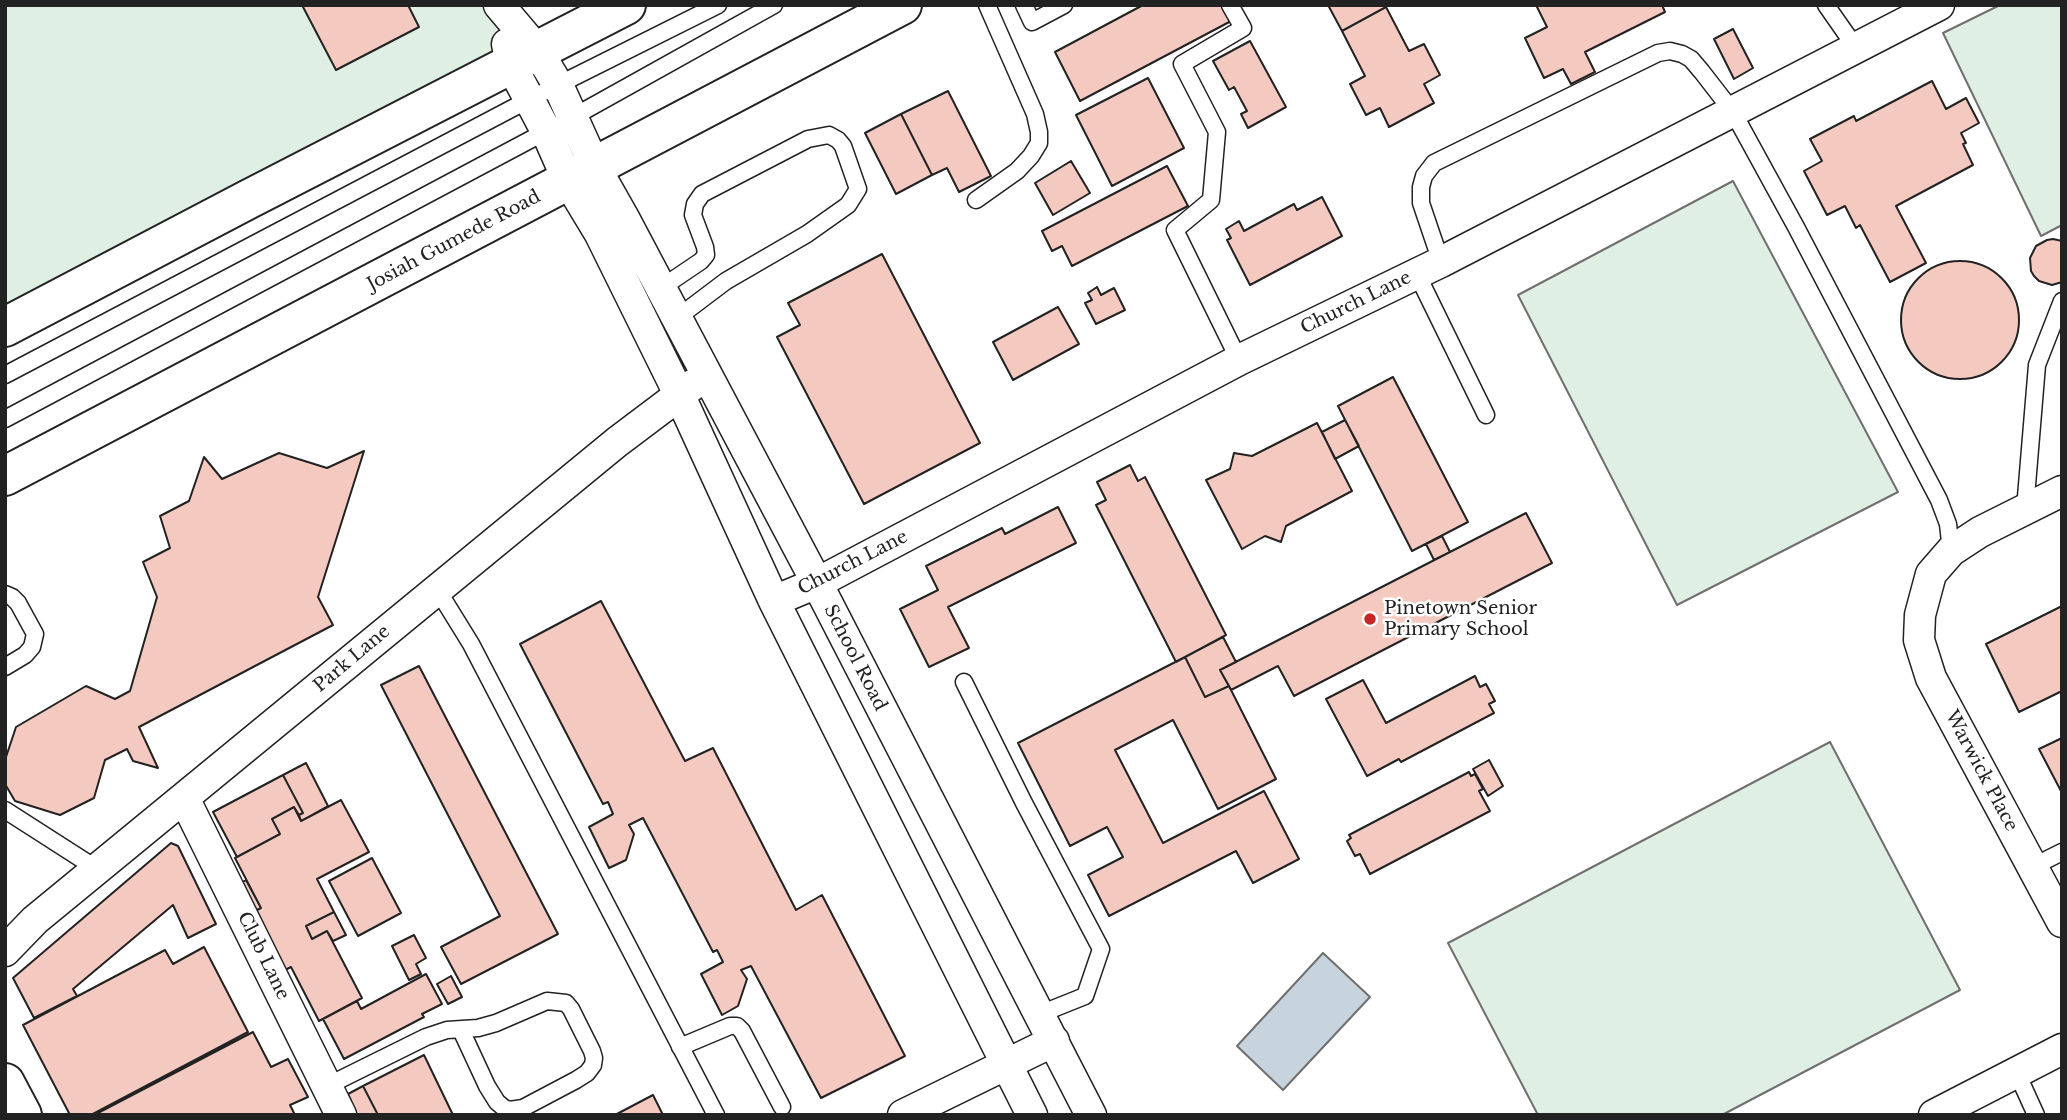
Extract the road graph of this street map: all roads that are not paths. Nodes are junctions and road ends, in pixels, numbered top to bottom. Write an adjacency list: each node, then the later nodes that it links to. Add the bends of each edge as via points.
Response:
1 (626, 5): 13 (main road)
2 (718, 5): 14 (lane)
3 (774, 5): 17 (lane)
4 (902, 5): 19 (main road, Josiah Gumede Road)
5 (987, 5): 20 (lane, via 1040,132 1031,156 1017,171)
6 (1024, 5): 7 (lane, via 1032,22)
7 (1064, 5)
8 (1230, 5): 28 (lane, via 1242,28 1182,64 1217,132 1211,200 1175,230)
9 (1826, 5): 12 (lane)
10 (1939, 5): 12 (street, Church Lane)
11 (499, 6): 13 (street)
12 (1856, 48): 16 (street, Church Lane)
13 (524, 57): 14 (street); 15 (street); 25 (main road)
14 (558, 86): 15 (lane); 17 (street)
15 (530, 99): 18 (street); 29 (lane)
16 (1733, 112): 21 (street, Church Lane); 21 (lane, via 1691,59 1670,51 1658,53 1434,163 1421,187); 37 (lane, via 1938,500 1948,524)
17 (573, 117): 18 (lane); 19 (street)
18 (546, 131): 19 (street); 33 (lane)
19 (582, 174): 22 (street, School Road); 31 (street, via 600,234); 34 (main road, Josiah Gumede Road)
20 (976, 200)
21 (1429, 268): 28 (street, Church Lane); 32 (lane)
22 (661, 288): 24 (street, School Road); 24 (lane, via 706,255 693,215 702,194 808,139 829,135 843,146 858,189 848,205 726,281)
23 (2062, 301): 27 (lane)
24 (677, 318): 30 (street, School Road)
25 (5, 327)
26 (2062, 341): 27 (lane)
27 (2043, 348): 36 (lane, via 2037,365)
28 (1238, 360): 38 (street, Church Lane)
29 (5, 375)
30 (706, 377): 31 (street, Park Lane); 38 (street, School Road)
31 (679, 394): 39 (street, Park Lane); 41 (street)
32 (1486, 415)
33 (5, 419)
34 (5, 476)
35 (2062, 491): 36 (street, Warwick Place)
36 (2025, 509): 37 (street, Warwick Place)
37 (1951, 551): 47 (street, Warwick Place, via 1931,574 1919,640 1931,678)
38 (817, 583): 41 (street, Church Lane); 51 (street, School Road)
39 (437, 589): 44 (street, Park Lane); 54 (lane, via 466,635)
40 (5, 594): 42 (lane, via 18,603 35,634 25,655)
41 (774, 601): 56 (street)
42 (5, 667)
43 (964, 682): 51 (lane, via 1101,949 1085,996)
44 (184, 798): 48 (street, Park Lane); 59 (street, Club Lane)
45 (5, 810): 48 (lane)
46 (2062, 852): 47 (lane)
47 (2032, 867): 49 (street, Warwick Place)
48 (97, 869): 50 (street, Park Lane)
49 (2062, 922)
50 (5, 951)
51 (1040, 1014): 53 (street, School Road)
52 (461, 1030): 52 (lane, via 496,1023 547,1001 566,1003 592,1051 593,1065 587,1073 523,1108 510,1110 497,1102); 59 (lane, via 426,1037)
53 (1054, 1041): 56 (street); 66 (street, School Road)
54 (680, 1047): 60 (lane, via 737,1026); 63 (lane)
55 (2062, 1049): 57 (street)
56 (1005, 1063): 64 (street); 65 (street)
57 (2017, 1073): 67 (street); 68 (lane)
58 (5, 1083): 61 (main road)
59 (327, 1086): 62 (street, Club Lane)
60 (782, 1107)
61 (22, 1115)
62 (341, 1115)
63 (716, 1115)
64 (903, 1115)
65 (1032, 1115)
66 (1091, 1115)
67 (1934, 1115)
68 (2036, 1115)

